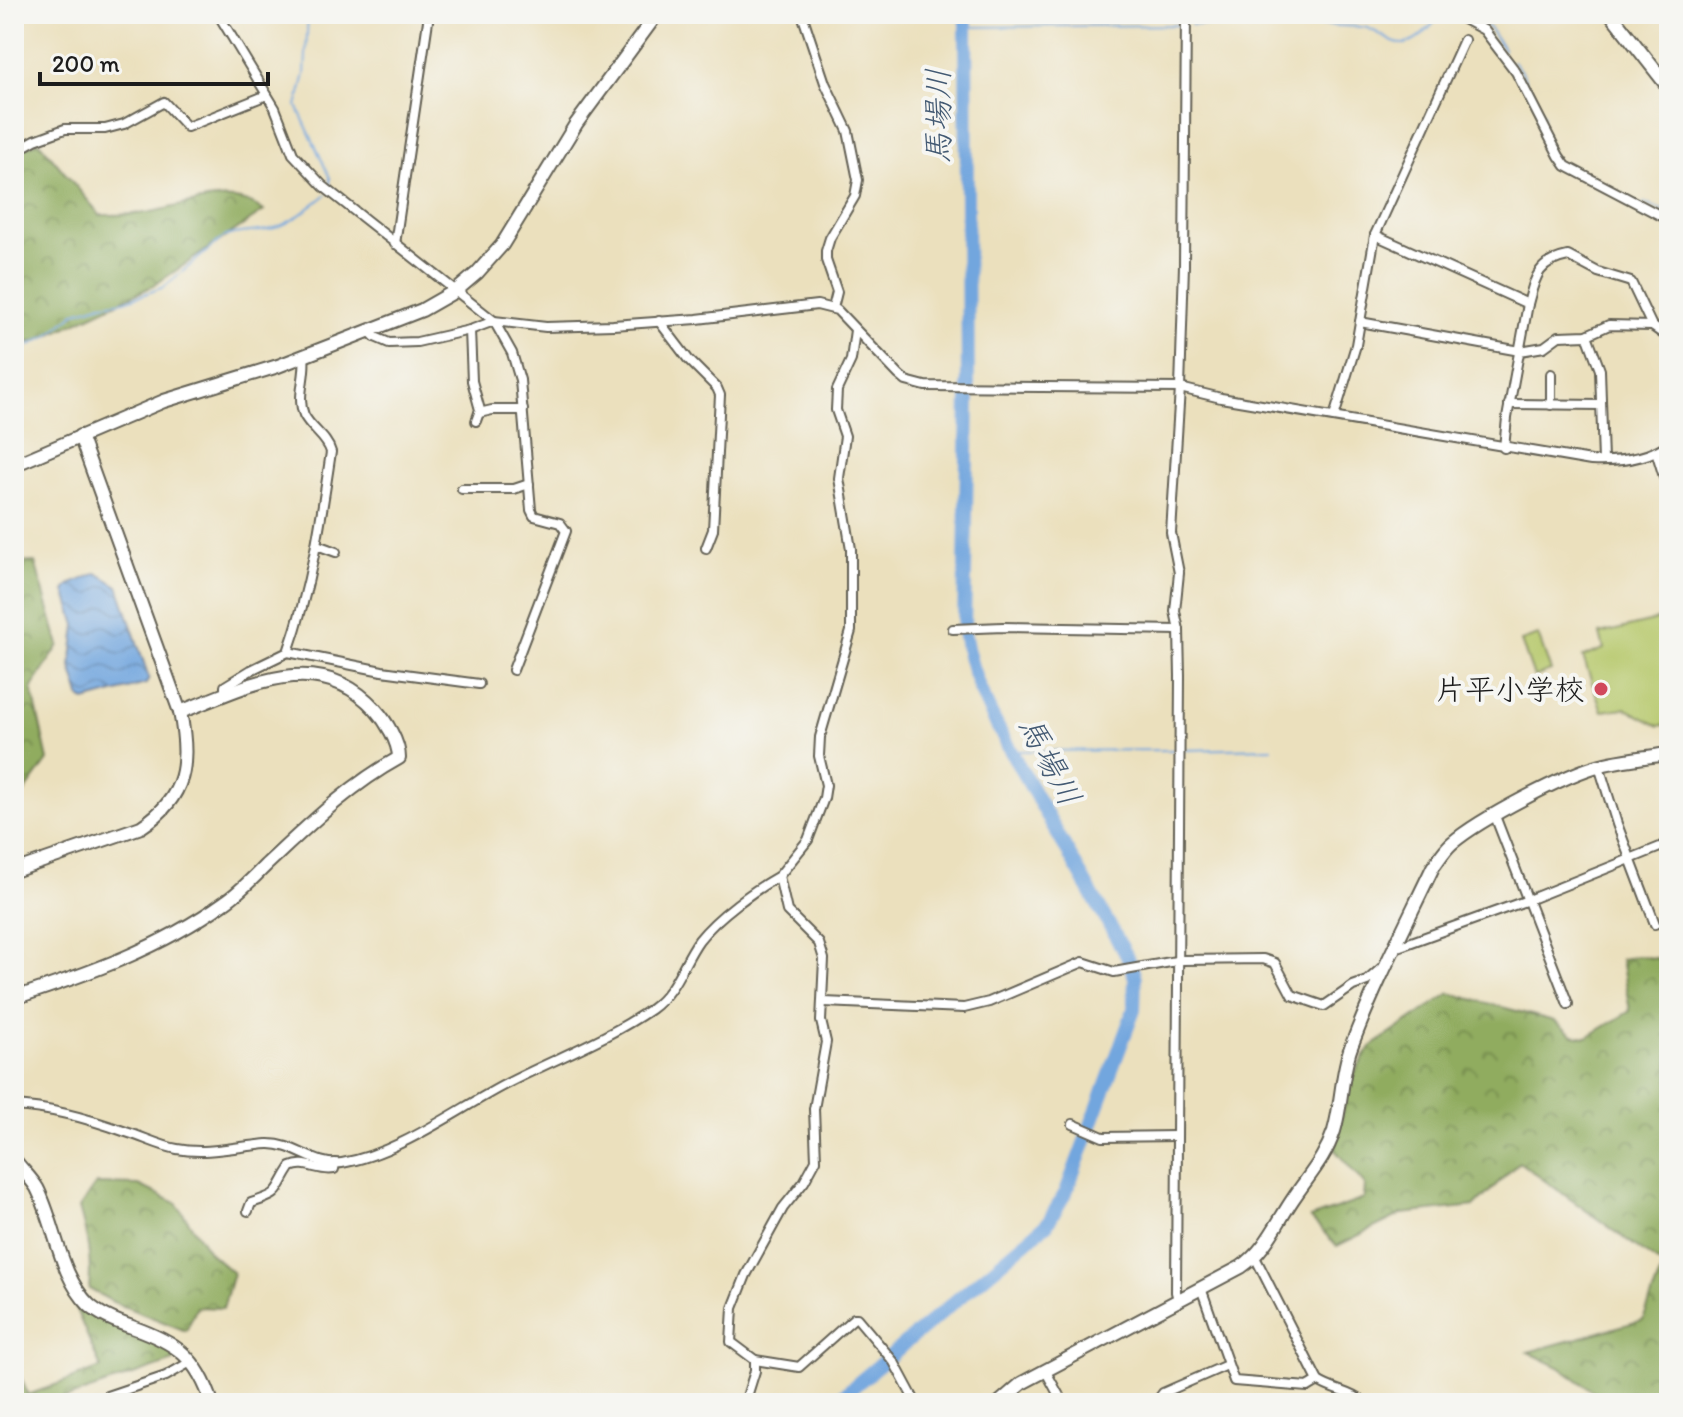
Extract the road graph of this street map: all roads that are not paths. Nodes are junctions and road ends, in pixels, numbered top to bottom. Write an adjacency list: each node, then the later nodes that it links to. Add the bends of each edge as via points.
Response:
1 (218, 14): 12 (street)
2 (429, 14): 16 (street)
3 (594, 14): 4 (street)
4 (618, 14)
5 (657, 14): 17 (street, via 576,124 502,245)
6 (802, 14): 19 (street, via 848,131 858,180 826,251 837,292)
7 (1186, 14): 32 (street)
8 (1454, 14): 14 (street, via 1484,30 1516,72 1566,166)
9 (1611, 14): 11 (street)
10 (1464, 40): 15 (street)
11 (1669, 88)
12 (267, 95): 13 (street, via 187,127 164,102 124,124 65,129); 16 (street, via 293,154 323,186)
13 (14, 152)
14 (1669, 220)
15 (1375, 235): 18 (street); 22 (street)
16 (395, 244): 17 (street)
17 (457, 290): 20 (street); 26 (street)
18 (1528, 304): 23 (street, via 1538,271 1568,256 1598,272 1628,279); 29 (street)
19 (833, 308): 21 (street, via 810,305); 25 (street)
20 (494, 321): 21 (street, via 546,327); 24 (street); 36 (street, via 515,362)
21 (659, 321): 48 (street, via 720,395 713,530)
22 (1360, 322): 29 (street); 37 (street)
23 (1652, 326): 27 (street, via 1604,326); 28 (street)
24 (470, 330): 26 (street, via 397,343); 36 (street, via 478,417 494,409)
25 (855, 330): 32 (street, via 906,381 925,386); 63 (street, via 836,410 845,436 839,478 851,549 852,624 820,737 824,798 808,840)
26 (369, 331): 30 (street)
27 (1587, 335): 29 (street, via 1559,336 1544,347); 35 (street, via 1600,370)
28 (1669, 338)
29 (1520, 351): 33 (street)
30 (304, 356): 38 (street, via 164,401); 47 (street, via 304,415 331,452)
31 (1551, 374): 34 (street)
32 (1180, 388): 37 (street); 51 (street, via 1171,533 1179,573)
33 (1509, 404): 34 (street); 40 (street)
34 (1551, 405): 35 (street)
35 (1600, 405): 42 (street)
36 (523, 410): 44 (street)
37 (1334, 417): 40 (street)
38 (80, 436): 43 (street); 56 (street)
39 (1669, 443): 41 (street)
40 (1504, 448): 42 (street)
41 (1656, 451): 42 (street); 46 (street)
42 (1603, 461)
43 (14, 465)
44 (529, 484): 45 (street); 53 (street, via 532,513 560,523 566,531)
45 (462, 489)
46 (1669, 493)
47 (317, 545): 49 (street); 52 (street)
48 (706, 548)
49 (336, 552)
50 (953, 629): 51 (street)
51 (1179, 630): 67 (street)
52 (288, 652): 54 (street); 55 (street, via 225,686)
53 (513, 670)
54 (479, 684)
55 (225, 695): 56 (street); 69 (street, via 280,676 321,676 362,696 378,713 399,758 346,792 228,900 186,928 146,949)
56 (180, 712): 62 (street, via 184,776 155,818)
57 (1669, 754): 58 (street)
58 (1599, 766): 59 (street); 61 (street)
59 (1495, 816): 64 (street); 66 (street, via 1445,850)
60 (1665, 845): 61 (street)
61 (1629, 859): 64 (street); 65 (street)
62 (14, 871)
63 (779, 876): 70 (street, via 787,911 822,951); 76 (street, via 707,932 671,990 647,1012 420,1133)
64 (1528, 900): 66 (street); 71 (street)
65 (1655, 924)
66 (1395, 948): 68 (street)
67 (1177, 962): 68 (street, via 1269,960 1292,995 1317,1006); 70 (street, via 1109,972 1077,963 964,1008); 74 (street)
68 (1389, 964): 78 (street, via 1347,1060 1324,1157)
69 (14, 998)
70 (824, 1002): 81 (street, via 821,1021 826,1037 813,1124 816,1160 779,1215 733,1308 731,1342)
71 (1568, 1004)
72 (14, 1106): 76 (street, via 71,1115 175,1149 198,1152 277,1144 309,1159)
73 (1073, 1124): 74 (street, via 1103,1137)
74 (1176, 1136): 80 (street)
75 (14, 1159): 82 (street, via 36,1185 75,1287 90,1306 169,1341)
76 (335, 1163): 77 (street, via 329,1170 304,1163 291,1167 279,1191 251,1203)
77 (248, 1211)
78 (1255, 1257): 79 (street); 85 (street)
79 (1201, 1288): 80 (street); 83 (street)
80 (1178, 1300): 84 (street)
81 (755, 1360): 88 (street); 89 (street, via 799,1367 854,1318 894,1362)
82 (192, 1361): 86 (street); 87 (street)
83 (1227, 1365): 85 (street, via 1238,1383 1308,1387); 92 (street, via 1163,1393)
84 (1045, 1370): 90 (street); 91 (street)
85 (1318, 1381): 93 (street)
86 (100, 1403)
87 (212, 1403)
88 (745, 1403)
89 (916, 1403)
90 (999, 1403)
91 (1063, 1403)
92 (1163, 1403)
93 (1364, 1403)

